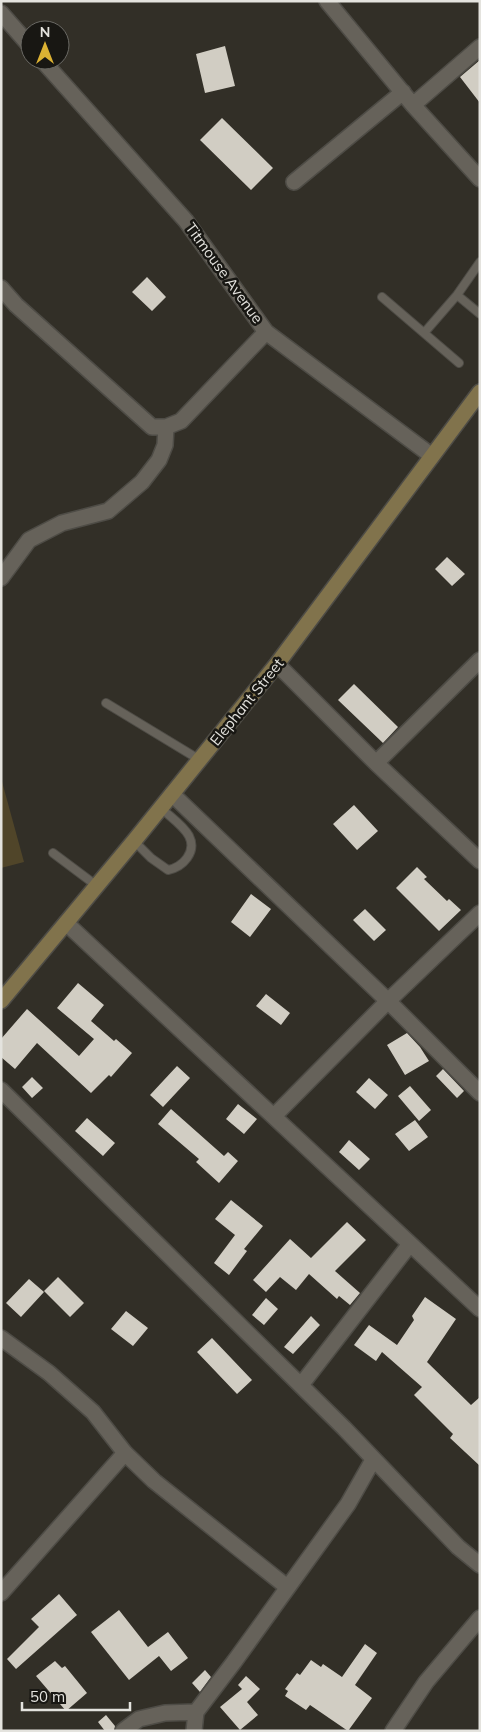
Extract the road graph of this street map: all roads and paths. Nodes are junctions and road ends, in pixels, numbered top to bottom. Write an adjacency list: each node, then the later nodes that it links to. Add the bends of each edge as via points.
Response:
1 (328, 1): 6 (street)
2 (1, 14): 3 (street)
3 (20, 35)
4 (480, 48): 7 (street)
5 (51, 70): 15 (street, Titmouse Avenue, via 186,221)
6 (403, 92): 7 (street); 9 (street)
7 (413, 105): 8 (street)
8 (480, 180)
9 (294, 182)
10 (480, 262): 12 (lane)
11 (1, 288): 19 (street, via 152,427)
12 (457, 295): 14 (lane); 16 (lane)
13 (382, 297): 16 (lane)
14 (480, 314)
15 (266, 332): 19 (street, via 180,420); 20 (street, Titmouse Avenue)
16 (424, 333): 17 (lane)
17 (459, 363)
18 (480, 392): 20 (main road, Elephant Street)
19 (166, 427): 21 (street, via 165,445 159,460 142,482 108,511 62,523 29,540)
20 (432, 456): 23 (main road, Elephant Street)
21 (1, 578)
22 (480, 660): 26 (street)
23 (278, 664): 25 (main road, Elephant Street); 26 (street)
24 (106, 703): 25 (lane)
25 (200, 760): 27 (main road, Elephant Street)
26 (376, 763): 31 (street)
27 (172, 794): 28 (main road, Elephant Street); 36 (street)
28 (161, 808): 29 (main road, Elephant Street); 29 (lane, via 188,834 191,843 189,857 177,868 168,870)
29 (134, 841): 32 (main road, Elephant Street)
30 (53, 852): 32 (lane)
31 (480, 861)
32 (97, 886): 34 (main road, Elephant Street)
33 (480, 913): 36 (street)
34 (66, 923): 35 (main road, Elephant Street); 39 (street)
35 (1, 1001)
36 (388, 1001): 37 (street); 39 (street)
37 (480, 1093)
38 (4, 1096): 43 (street)
39 (274, 1116): 40 (street)
40 (410, 1244): 41 (street); 43 (street)
41 (478, 1302)
42 (1, 1338): 44 (street, via 49,1373 93,1412)
43 (301, 1385): 45 (street)
44 (125, 1452): 47 (street, via 154,1481); 48 (street)
45 (373, 1460): 46 (street, via 458,1547); 47 (street, via 348,1504)
46 (480, 1565)
47 (288, 1587): 50 (street)
48 (1, 1592)
49 (480, 1618): 53 (street, via 426,1682)
50 (196, 1712): 51 (street, via 165,1713 139,1719); 52 (street)
51 (123, 1731)
52 (194, 1731)
53 (393, 1731)

